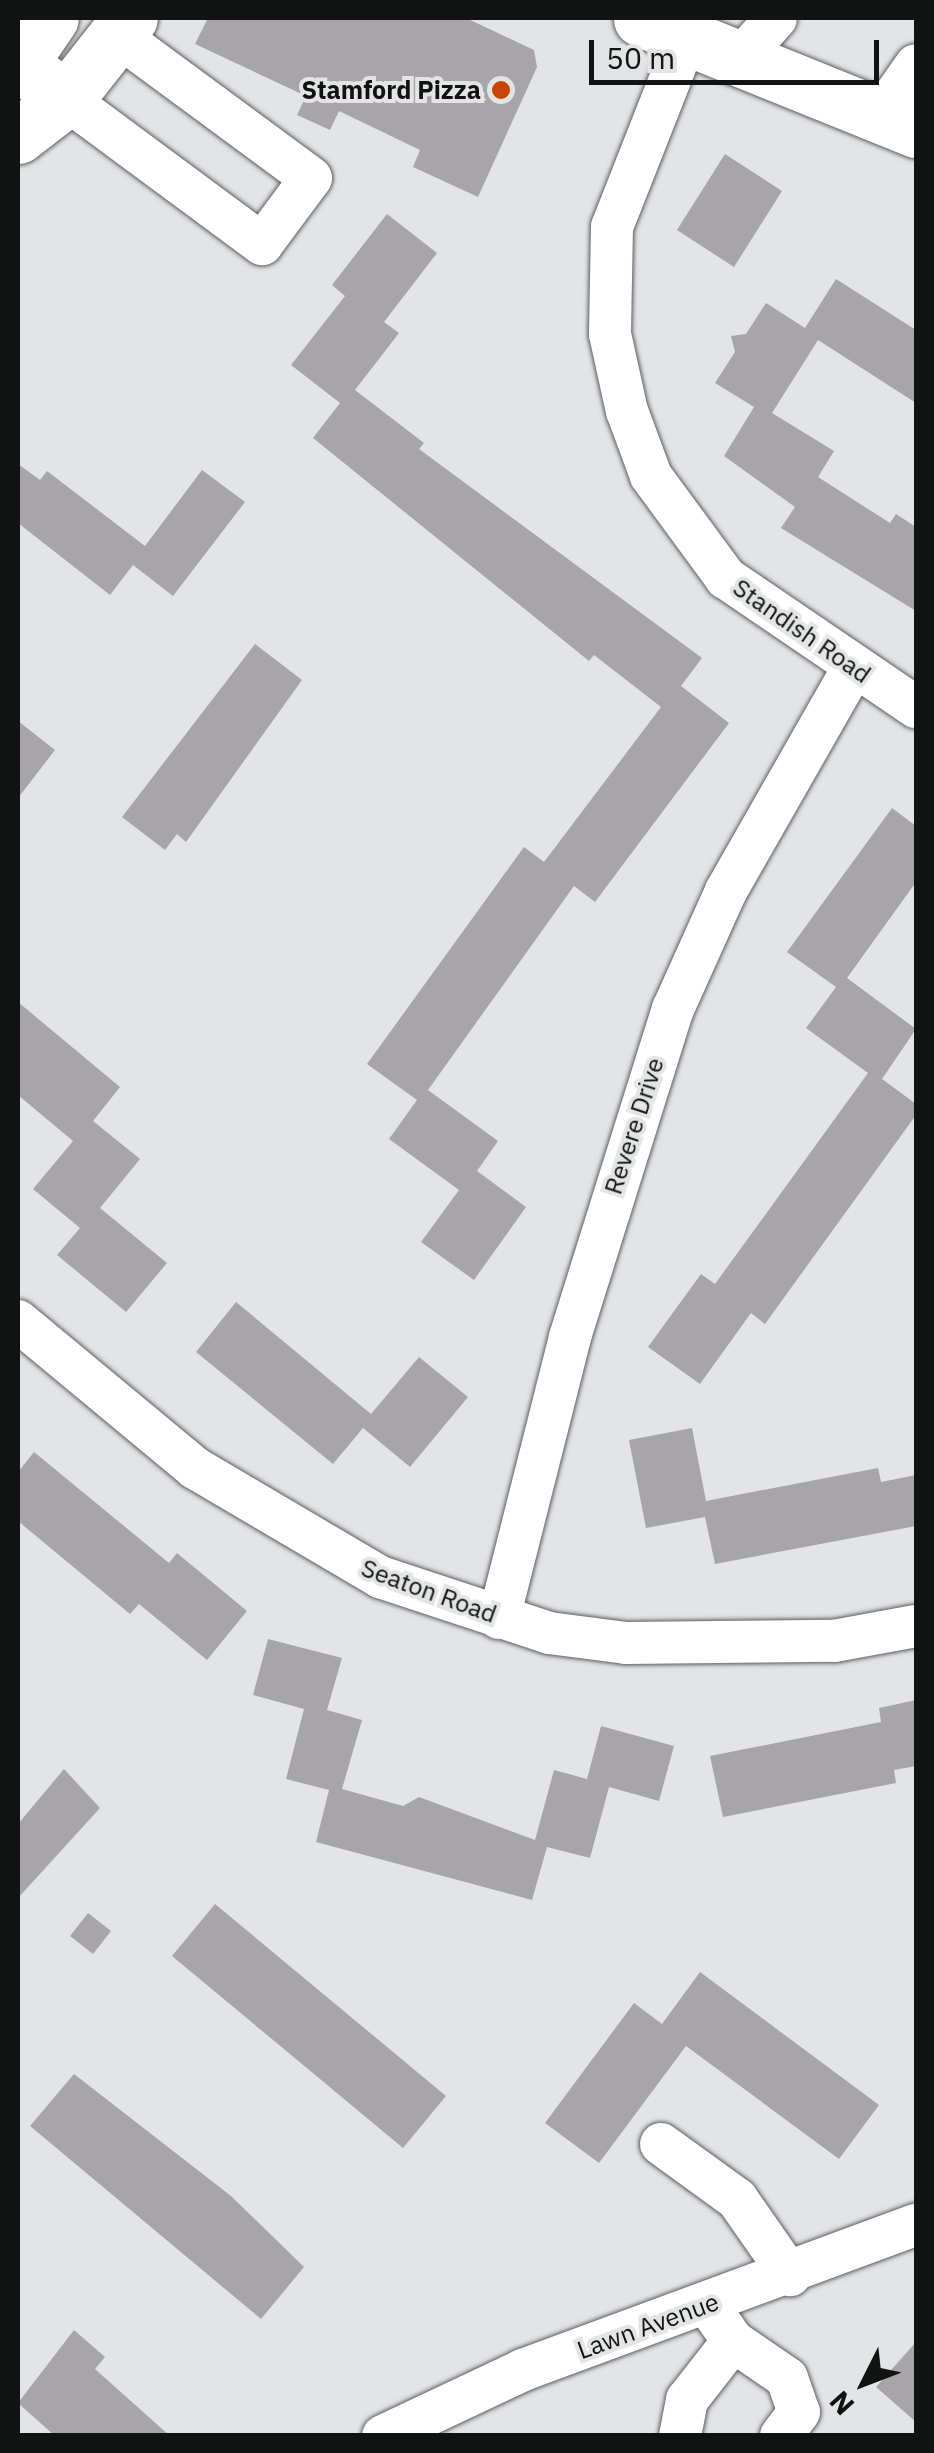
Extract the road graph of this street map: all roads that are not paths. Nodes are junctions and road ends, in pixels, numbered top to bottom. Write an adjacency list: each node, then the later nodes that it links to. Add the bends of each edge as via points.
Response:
1 (51, 18): 6 (main road)
2 (776, 18): 5 (street)
3 (659, 25): 5 (main road); 11 (street, Standish Road, via 612,227 610,334 626,410 685,531 726,578)
4 (124, 26): 8 (main road); 8 (street, via 311,178 262,244)
5 (739, 60): 9 (main road)
6 (18, 64): 8 (main road)
7 (916, 65): 9 (street)
8 (66, 99): 10 (main road)
9 (898, 123)
10 (18, 136)
11 (853, 668): 12 (street, Standish Road); 14 (street, Revere Drive, via 736,871 673,1010 580,1303)
12 (916, 707)
13 (18, 1320): 14 (street, Seaton Road, via 195,1468 290,1532 380,1577)
14 (500, 1618): 15 (street, Seaton Road, via 626,1643 727,1646)
15 (916, 1626)
16 (660, 2144): 18 (street, via 737,2200)
17 (916, 2225): 18 (street, Lawn Avenue)
18 (790, 2274): 19 (street, Lawn Avenue)
19 (707, 2304): 20 (street); 21 (street, Lawn Avenue, via 435,2406)
20 (733, 2341): 22 (street, via 687,2400); 23 (street, via 772,2363 798,2398 799,2412)
21 (383, 2436)
22 (680, 2436)
23 (780, 2436)

